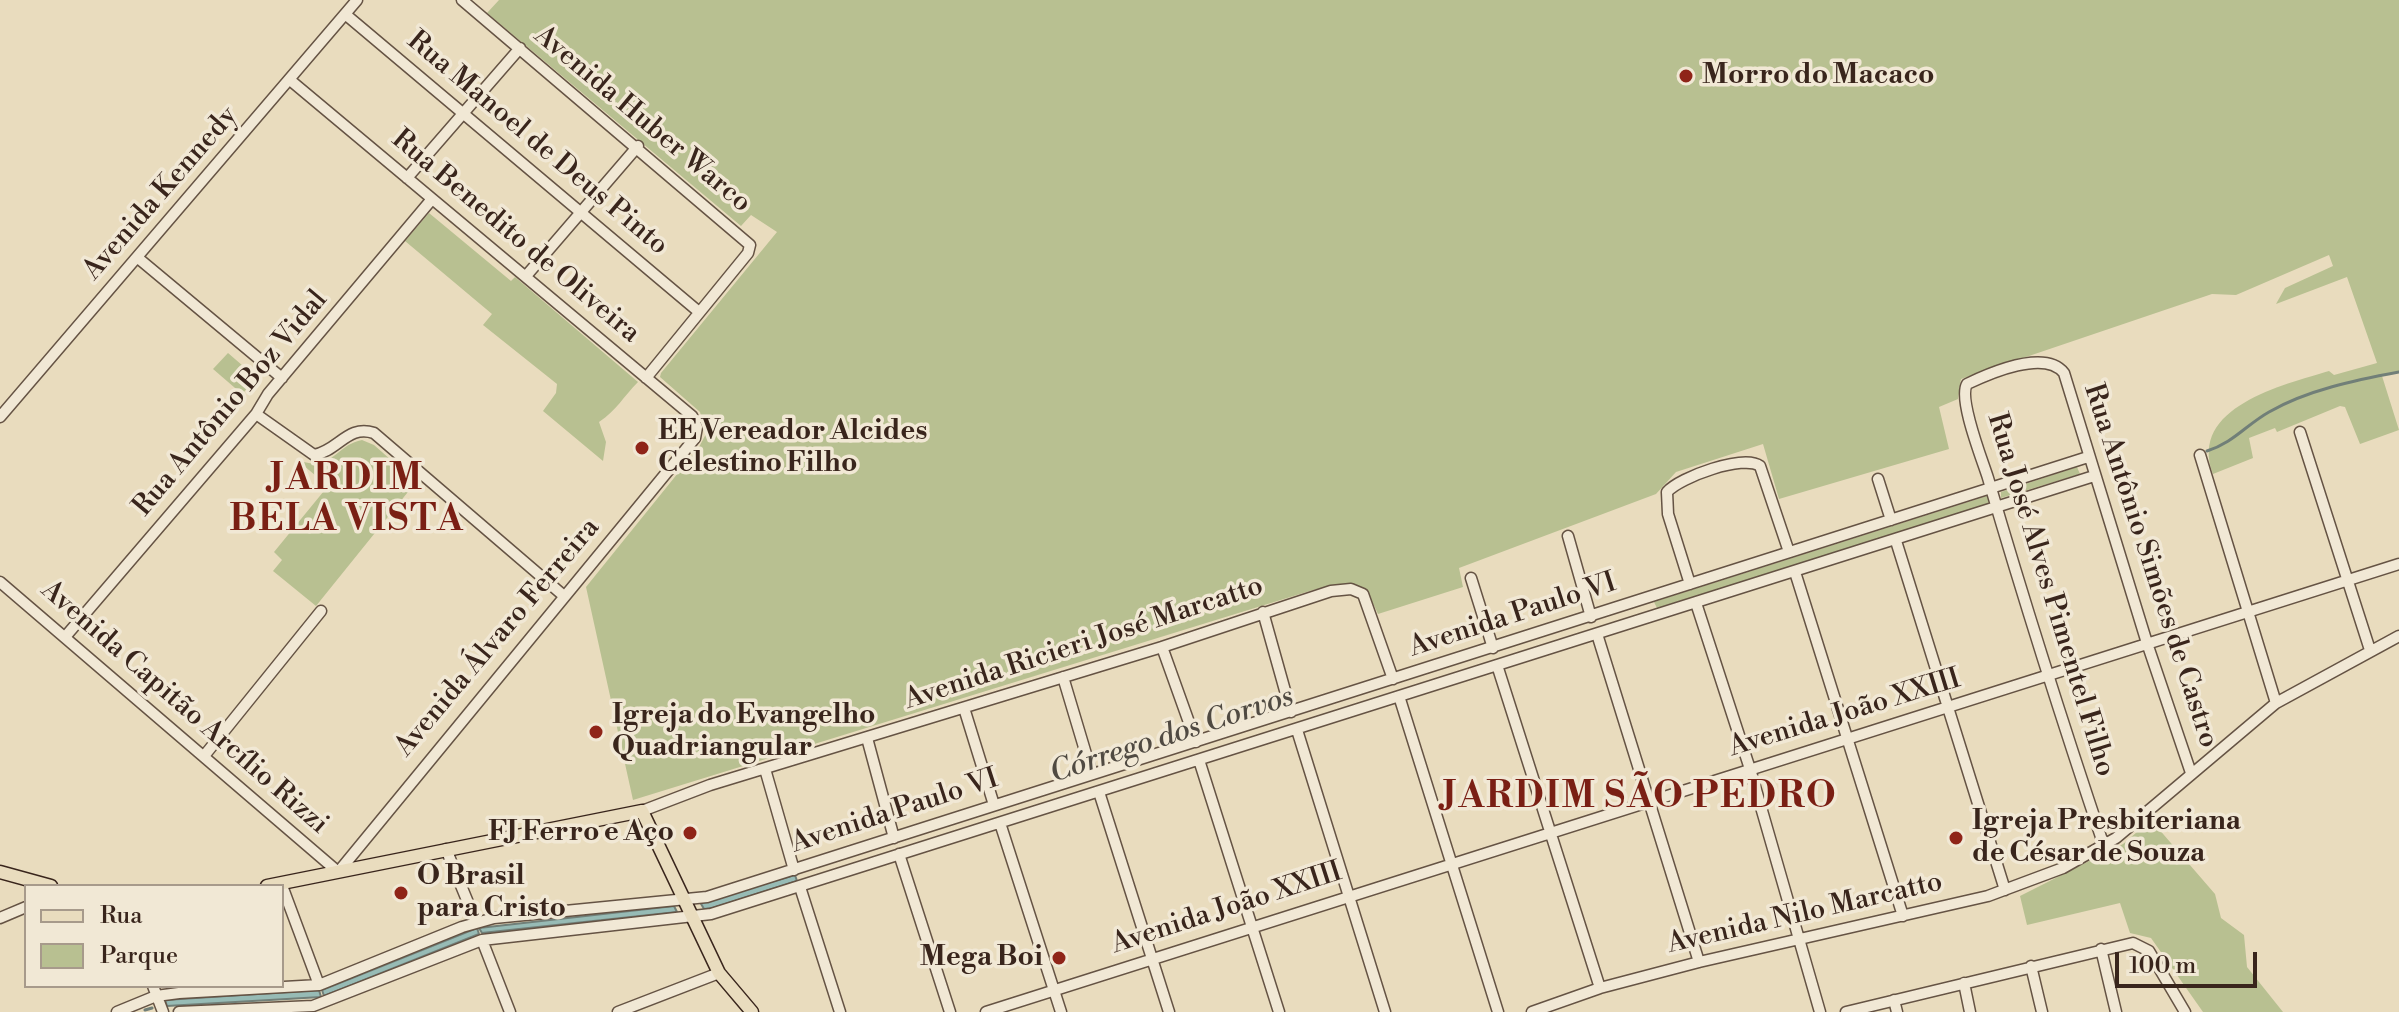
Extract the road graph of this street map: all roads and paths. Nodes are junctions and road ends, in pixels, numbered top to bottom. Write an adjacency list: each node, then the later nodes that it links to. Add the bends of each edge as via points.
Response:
1 (357, 0): 3 (street, Avenida Kennedy)
2 (462, 0): 4 (street, Avenida Huber Warco)
3 (345, 14): 5 (street, Avenida Kennedy); 6 (street, Rua Manoel de Deus Pinto)
4 (520, 48): 6 (street); 7 (street, Avenida Huber Warco)
5 (290, 80): 8 (street, Rua Benedito de Oliveira); 11 (street, Avenida Kennedy)
6 (463, 113): 8 (street); 10 (street, Rua Manoel de Deus Pinto)
7 (638, 146): 10 (street); 13 (street, Avenida Huber Warco, via 751,247)
8 (407, 178): 9 (street, Rua Benedito de Oliveira)
9 (432, 199): 12 (street, Rua Benedito de Oliveira); 15 (street, Rua Antônio Boz Vidal)
10 (580, 213): 12 (street); 13 (street, Rua Manoel de Deus Pinto)
11 (138, 258): 15 (street); 18 (street, Avenida Kennedy)
12 (526, 276): 16 (street, Rua Benedito de Oliveira)
13 (699, 312): 16 (street)
14 (2064, 373): 22 (street, Rua Antônio Simões de Castro); 25 (street, Rua José Alves Pimentel Filho, via 2053,364 2036,362 1964,387)
15 (282, 378): 17 (street, Rua Antônio Boz Vidal)
16 (646, 378): 20 (street, Rua Benedito de Oliveira, via 692,416)
17 (256, 414): 37 (street, via 314,455 357,431 374,433); 45 (street, Rua Antônio Boz Vidal)
18 (0, 417)
19 (2300, 432): 34 (street)
20 (695, 438): 37 (street, Avenida Álvaro Ferreira)
21 (2200, 455): 39 (street)
22 (2088, 457): 23 (street, Rua Antônio Simões de Castro); 25 (street, Avenida Paulo VI)
23 (2094, 476): 26 (street, Avenida Paulo VI); 46 (street, Rua Antônio Simões de Castro)
24 (1878, 479): 27 (street)
25 (1991, 489): 26 (street, Rua José Alves Pimentel Filho); 27 (street, Avenida Paulo VI)
26 (1997, 509): 29 (street, Avenida Paulo VI); 51 (street, Rua José Alves Pimentel Filho)
27 (1891, 520): 30 (street, Avenida Paulo VI)
28 (1568, 536): 42 (street)
29 (1896, 541): 32 (street, Avenida Paulo VI); 57 (street)
30 (1789, 552): 36 (street, Avenida Paulo VI); 36 (street, via 1756,462 1679,481 1667,492 1668,514)
31 (2399, 564): 34 (street, Avenida João XXIII)
32 (1795, 572): 38 (street, Avenida Paulo VI); 61 (street)
33 (1471, 578): 48 (street)
34 (2348, 579): 39 (street, Avenida João XXIII); 49 (street)
35 (0, 582): 45 (street, Avenida Capitão Arcílio Rizzi)
36 (1690, 584): 42 (street, Avenida Paulo VI)
37 (564, 596): 80 (street, Avenida Álvaro Ferreira)
38 (1696, 603): 43 (street, Avenida Paulo VI); 66 (street)
39 (2247, 610): 46 (street, Avenida João XXIII); 55 (street)
40 (321, 611): 63 (street)
41 (1263, 612): 47 (street, Avenida Ricieri José Marcatto); 53 (street, Avenida Ricieri José Marcatto, via 1331,591 1358,590 1368,603); 58 (street)
42 (1591, 617): 48 (street, Avenida Paulo VI)
43 (1597, 634): 50 (street, Avenida Paulo VI); 70 (street)
44 (2399, 636): 49 (street, Avenida Nilo Marcatto)
45 (65, 637): 63 (street, Avenida Capitão Arcílio Rizzi)
46 (2147, 643): 51 (street, Avenida João XXIII); 67 (street, Rua Antônio Simões de Castro)
47 (1162, 647): 52 (street, Avenida Ricieri José Marcatto); 62 (street)
48 (1493, 648): 53 (street, Avenida Paulo VI)
49 (2370, 650): 55 (street, Avenida Nilo Marcatto)
50 (1497, 665): 54 (street, Avenida Paulo VI); 74 (street)
51 (2046, 675): 57 (street, Avenida João XXIII); 76 (street, Rua José Alves Pimentel Filho)
52 (1063, 677): 56 (street, Avenida Ricieri José Marcatto); 68 (street)
53 (1393, 679): 58 (street, Avenida Paulo VI)
54 (1399, 696): 59 (street, Avenida Paulo VI); 79 (street)
55 (2276, 703): 67 (street, Avenida Nilo Marcatto)
56 (964, 708): 60 (street, Avenida Ricieri José Marcatto); 71 (street)
57 (1948, 708): 61 (street, Avenida João XXIII); 87 (street)
58 (1291, 712): 62 (street, Avenida Paulo VI)
59 (1297, 730): 64 (street, Avenida Paulo VI); 89 (street)
60 (867, 738): 65 (street, Avenida Ricieri José Marcatto); 75 (street)
61 (1848, 739): 66 (street, Avenida João XXIII); 93 (street)
62 (1196, 742): 68 (street, Avenida Paulo VI)
63 (204, 756): 80 (street, Avenida Capitão Arcílio Rizzi)
64 (1199, 760): 69 (street, Avenida Paulo VI); 96 (street)
65 (765, 769): 72 (street, Avenida Ricieri José Marcatto); 81 (street)
66 (1750, 769): 70 (street, Avenida João XXIII); 97 (street)
67 (2191, 773): 76 (street, Avenida Nilo Marcatto)
68 (1092, 774): 71 (street, Avenida Paulo VI)
69 (1099, 792): 73 (street, Avenida Paulo VI); 100 (street)
70 (1650, 801): 74 (street, Avenida João XXIII); 101 (street)
71 (994, 805): 75 (street, Avenida Paulo VI)
72 (642, 811): 77 (main road, Avenida Ricieri José Marcatto); 90 (main road)
73 (1000, 823): 78 (street, Avenida Paulo VI); 109 (street)
74 (1550, 833): 79 (street, Avenida João XXIII); 108 (street)
75 (894, 838): 81 (street, Avenida Paulo VI)
76 (2104, 846): 87 (street, Avenida Nilo Marcatto)
77 (446, 849): 80 (main road, Avenida Ricieri José Marcatto); 95 (street)
78 (899, 854): 86 (street, Avenida Paulo VI); 122 (street)
79 (1450, 864): 89 (street, Avenida João XXIII); 128 (street)
80 (338, 870): 83 (main road, Avenida Ricieri José Marcatto)
81 (794, 870): 90 (street, Avenida Paulo VI, via 707,897)
82 (0, 872): 84 (main road)
83 (281, 883): 85 (main road, Avenida Ricieri José Marcatto)
84 (44, 884)
85 (276, 884)
86 (800, 887): 92 (street, Avenida Paulo VI); 121 (street)
87 (2005, 890): 93 (street, Avenida Nilo Marcatto)
88 (284, 891): 105 (street)
89 (1350, 895): 96 (street, Avenida João XXIII); 127 (street)
90 (686, 898): 92 (main road); 95 (street, Avenida Paulo VI)
91 (24, 908): 94 (street)
92 (694, 916): 98 (street, Avenida Paulo VI); 103 (main road)
93 (1903, 916): 97 (street, Avenida Nilo Marcatto)
94 (0, 918)
95 (476, 922): 105 (street, Avenida Paulo VI)
96 (1251, 927): 100 (street, Avenida João XXIII); 126 (street)
97 (1801, 939): 101 (street, Avenida Nilo Marcatto); 130 (street)
98 (482, 940): 113 (street, Avenida Paulo VI); 118 (street)
99 (2101, 949): 102 (street); 135 (street); 136 (street, via 2133,943 2144,947)
100 (1151, 959): 109 (street, Avenida João XXIII); 125 (street)
101 (1699, 962): 108 (street, Avenida Nilo Marcatto)
102 (2031, 966): 104 (street); 134 (street)
103 (719, 973): 119 (street); 120 (main road)
104 (1964, 983): 111 (street); 133 (street)
105 (319, 985): 106 (street, Avenida Paulo VI)
106 (284, 986)
107 (236, 988): 110 (street, Avenida Paulo VI)
108 (1600, 988): 129 (street, Avenida Nilo Marcatto)
109 (1054, 989): 123 (street, Avenida João XXIII); 124 (street)
110 (154, 991): 114 (street, Avenida Paulo VI); 115 (street)
111 (1894, 1000): 131 (street); 132 (street)
112 (313, 1006): 113 (street, Avenida Paulo VI); 116 (street, Avenida Paulo VI); 117 (street)
113 (327, 1008)
114 (117, 1012)
115 (163, 1012)
116 (179, 1012)
117 (298, 1012)
118 (510, 1012)
119 (618, 1012)
120 (752, 1012)
121 (840, 1012)
122 (950, 1012)
123 (986, 1012)
124 (1061, 1012)
125 (1169, 1012)
126 (1279, 1012)
127 (1385, 1012)
128 (1498, 1012)
129 (1532, 1012)
130 (1820, 1012)
131 (1846, 1012)
132 (1897, 1012)
133 (1970, 1012)
134 (2042, 1012)
135 (2116, 1012)
136 (2185, 1012)

